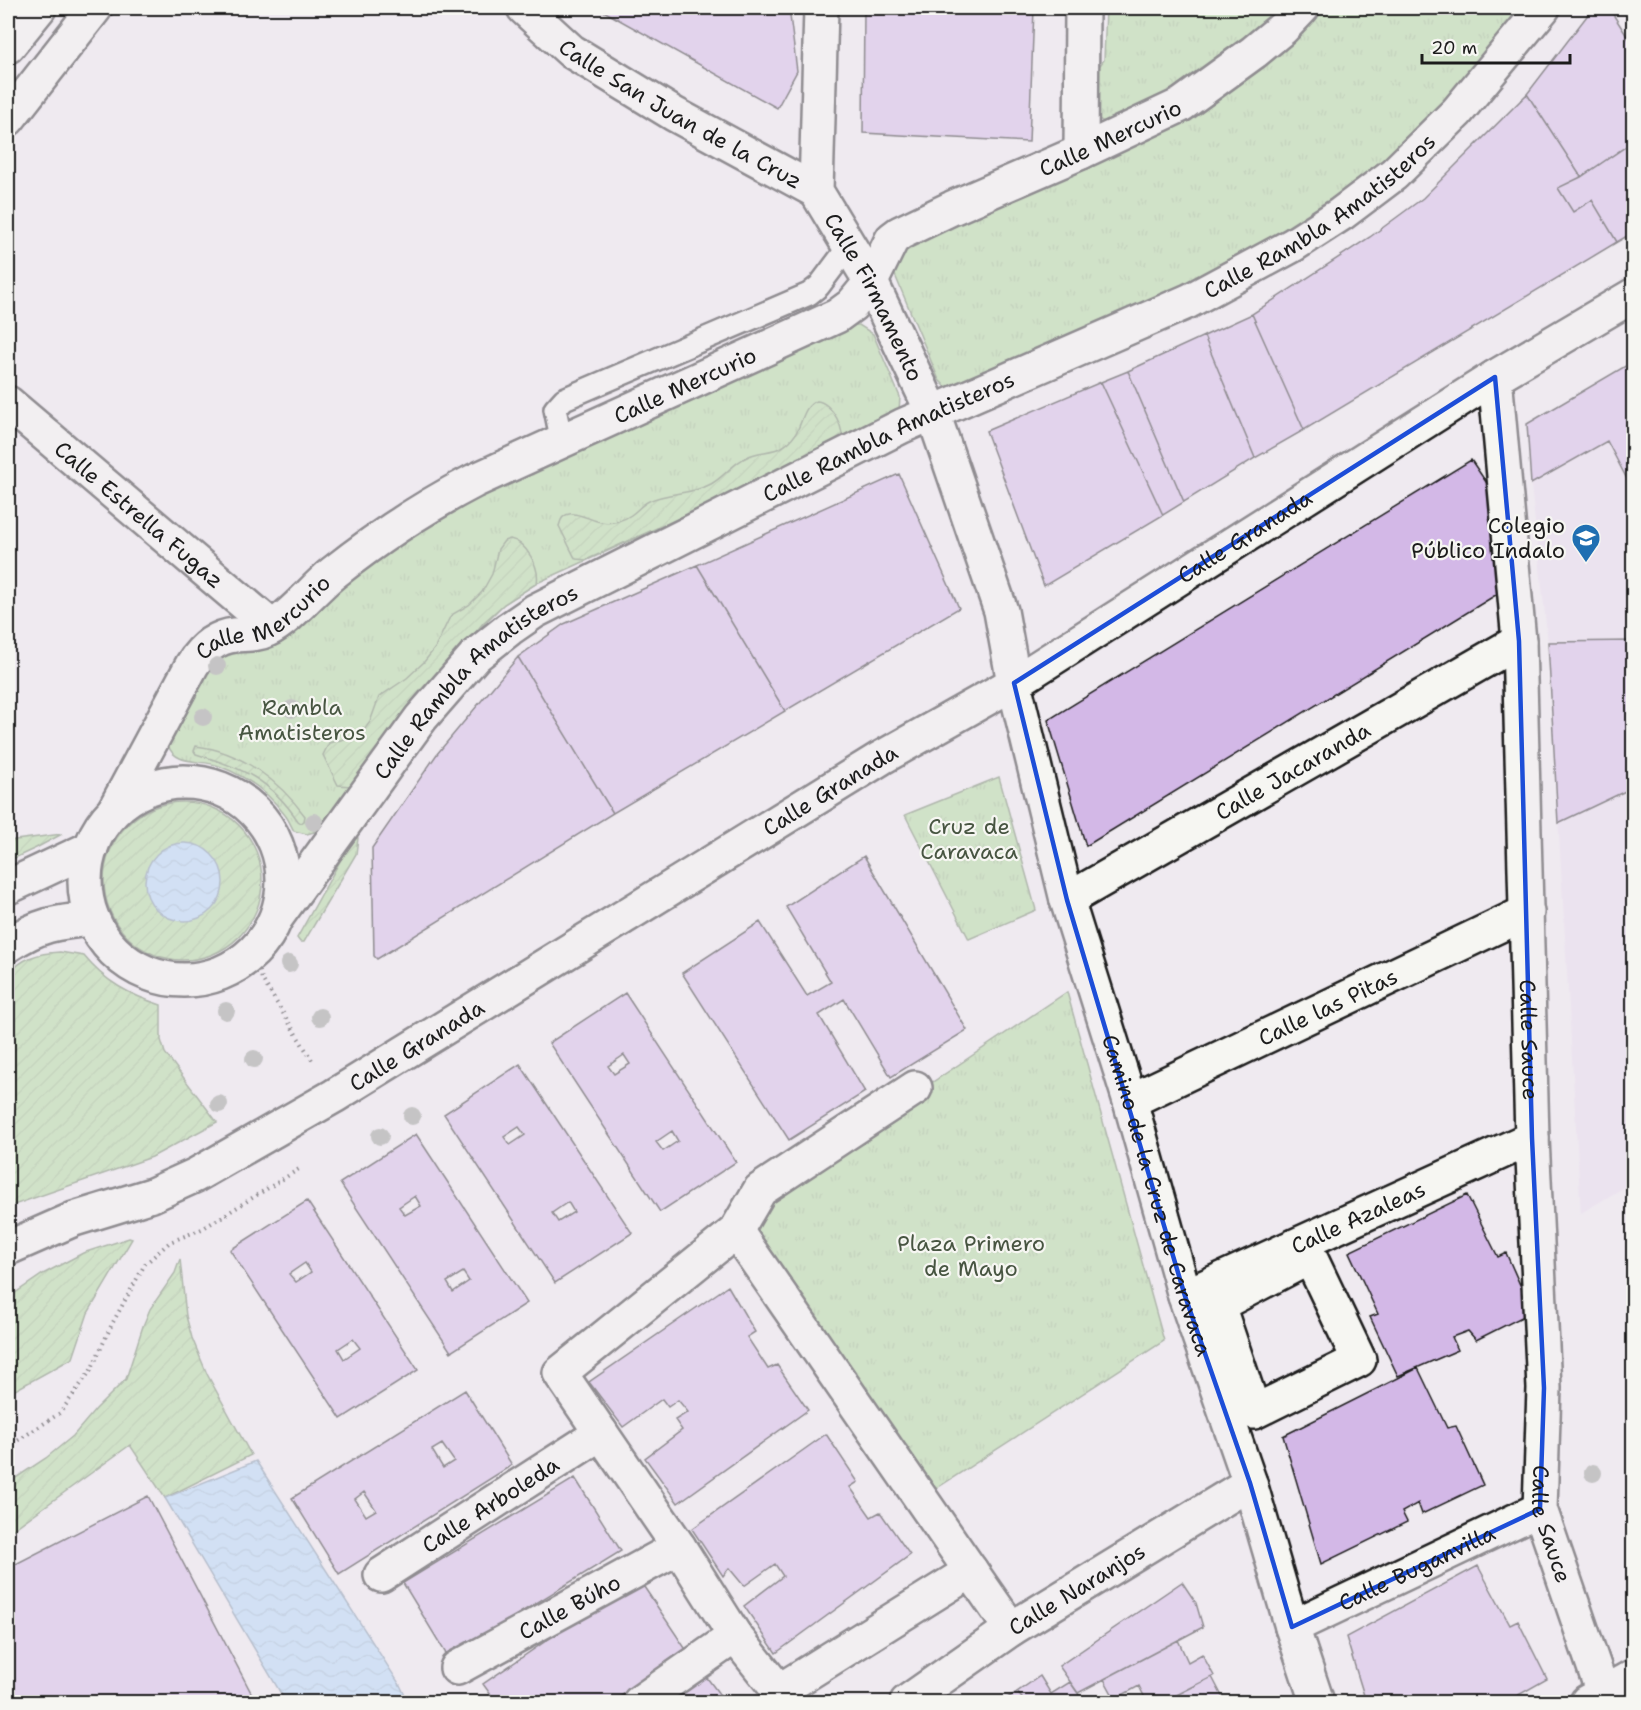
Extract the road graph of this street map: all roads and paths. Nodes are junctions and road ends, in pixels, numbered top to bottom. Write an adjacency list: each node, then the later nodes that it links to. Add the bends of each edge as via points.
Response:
1 (39, 8): 8 (street)
2 (96, 8): 9 (street)
3 (524, 8): 11 (street, Calle San Juan de la Cruz, via 571,51 674,114)
4 (821, 8): 11 (street, Calle Firmamento)
5 (1082, 8): 10 (street)
6 (1302, 8): 10 (street, Calle Mercurio, via 1254,52 1181,105)
7 (1543, 8): 17 (street, Calle Rambla Amatisteros, via 1457,112 1394,174 1341,214 1189,301)
8 (8, 46)
9 (8, 119)
10 (1081, 152): 13 (street, Calle Mercurio, via 900,232 892,239)
11 (816, 191): 12 (street, Calle Firmamento)
12 (849, 246): 13 (street, Calle Firmamento); 18 (lane, via 819,286 808,294 564,399 555,409)
13 (871, 282): 17 (street, Calle Firmamento); 18 (street, Calle Mercurio, via 837,316)
14 (1634, 295): 15 (street, Calle Granada)
15 (1495, 377): 20 (street, Calle Sauce); 21 (street, Calle Granada)
16 (8, 403): 19 (street, Calle Estrella Fugaz)
17 (933, 413): 21 (street, Calle Firmamento, via 1001,611); 27 (street, Calle Rambla Amatisteros, via 535,611 509,628 475,656 421,718)
18 (562, 442): 19 (street, Calle Mercurio, via 438,500 390,530 330,575)
19 (272, 627): 22 (street, Calle Mercurio, via 257,634 219,639 198,656)
20 (1519, 641): 25 (street, Calle Jacaranda); 26 (street, Calle Sauce)
21 (1014, 683): 25 (street, Camino de la Cruz de Caravaca); 34 (street, Calle Granada, via 881,758 334,1096 206,1169 152,1195 74,1219)
22 (115, 809): 23 (street, via 97,832); 27 (street, via 139,792 167,783 197,783 225,791 250,807 269,830 280,857 284,887)
23 (91, 848): 24 (street); 28 (street, via 84,890)
24 (8, 887)
25 (1067, 900): 31 (street, Camino de la Cruz de Caravaca)
26 (1527, 912): 31 (street, Calle las Pitas); 32 (street, Calle Sauce)
27 (278, 915): 28 (street, via 264,941 242,962 215,976 186,981 156,977 129,965 107,944)
28 (92, 919): 29 (street, via 46,925)
29 (8, 945)
30 (915, 1088): 33 (street, via 760,1190)
31 (1130, 1101): 35 (street, Camino de la Cruz de Caravaca)
32 (1532, 1138): 35 (street, Calle Azaleas); 39 (street, Calle Sauce, via 1544,1388)
33 (736, 1231): 37 (street, via 560,1373); 41 (street)
34 (8, 1248)
35 (1185, 1296): 38 (street, Camino de la Cruz de Caravaca)
36 (1359, 1360): 36 (street, via 1254,1412 1218,1305 1310,1257)
37 (601, 1433): 40 (street); 42 (street, Calle Arboleda)
38 (1250, 1483): 43 (street, Camino de la Cruz de Caravaca); 44 (street, Calle Naranjos)
39 (1540, 1509): 43 (street, Calle Buganvilla); 48 (street, Calle Sauce)
40 (679, 1547): 45 (street); 46 (street, Calle Búho)
41 (971, 1571): 44 (street); 45 (street, via 779,1691)
42 (381, 1575)
43 (1292, 1627): 51 (street, Camino de la Cruz de Caravaca)
44 (1011, 1629): 50 (street, Calle Naranjos)
45 (735, 1636): 49 (street)
46 (457, 1668)
47 (1634, 1676): 48 (street)
48 (1595, 1698)
49 (640, 1702)
50 (907, 1702)
51 (1317, 1702)

